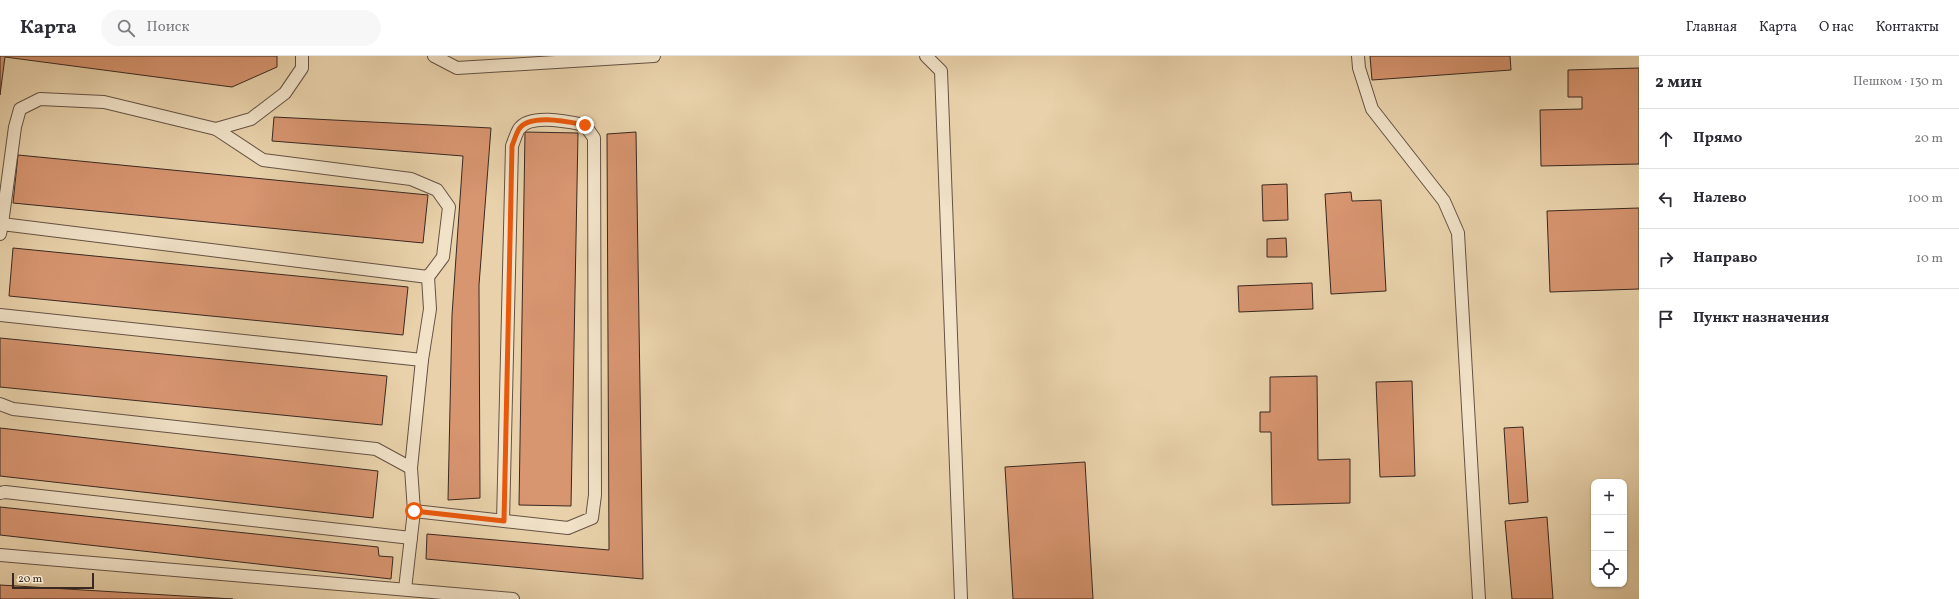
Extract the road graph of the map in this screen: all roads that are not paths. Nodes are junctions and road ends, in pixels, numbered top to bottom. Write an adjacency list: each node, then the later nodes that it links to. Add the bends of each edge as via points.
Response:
1 (302, 56): 6 (lane, via 302,68 285,92 251,119)
2 (434, 56): 3 (lane, via 457,68)
3 (654, 56)
4 (926, 56): 22 (lane, via 941,71)
5 (1358, 56): 23 (lane, via 1359,68 1372,109 1444,201 1458,233)
6 (216, 128): 7 (lane, via 104,102 40,99 20,109 15,127); 8 (lane, via 264,160 411,179 437,190 449,207 443,257)
7 (1, 227): 8 (lane)
8 (428, 276): 10 (lane, via 430,309)
9 (0, 315): 10 (lane)
10 (422, 360): 12 (lane)
11 (0, 404): 12 (lane, via 13,409 376,449)
12 (410, 468): 14 (lane)
13 (0, 493): 16 (lane)
14 (414, 511): 15 (lane); 16 (lane)
15 (504, 521): 15 (lane, via 568,528 592,518 595,495 594,138 585,125 564,120 536,120 520,128 512,146)
16 (411, 538): 18 (lane)
17 (0, 555): 19 (lane)
18 (405, 589): 19 (lane); 20 (lane)
19 (385, 594)
20 (475, 597): 21 (lane)
21 (513, 599)
22 (961, 599)
23 (1479, 599)

